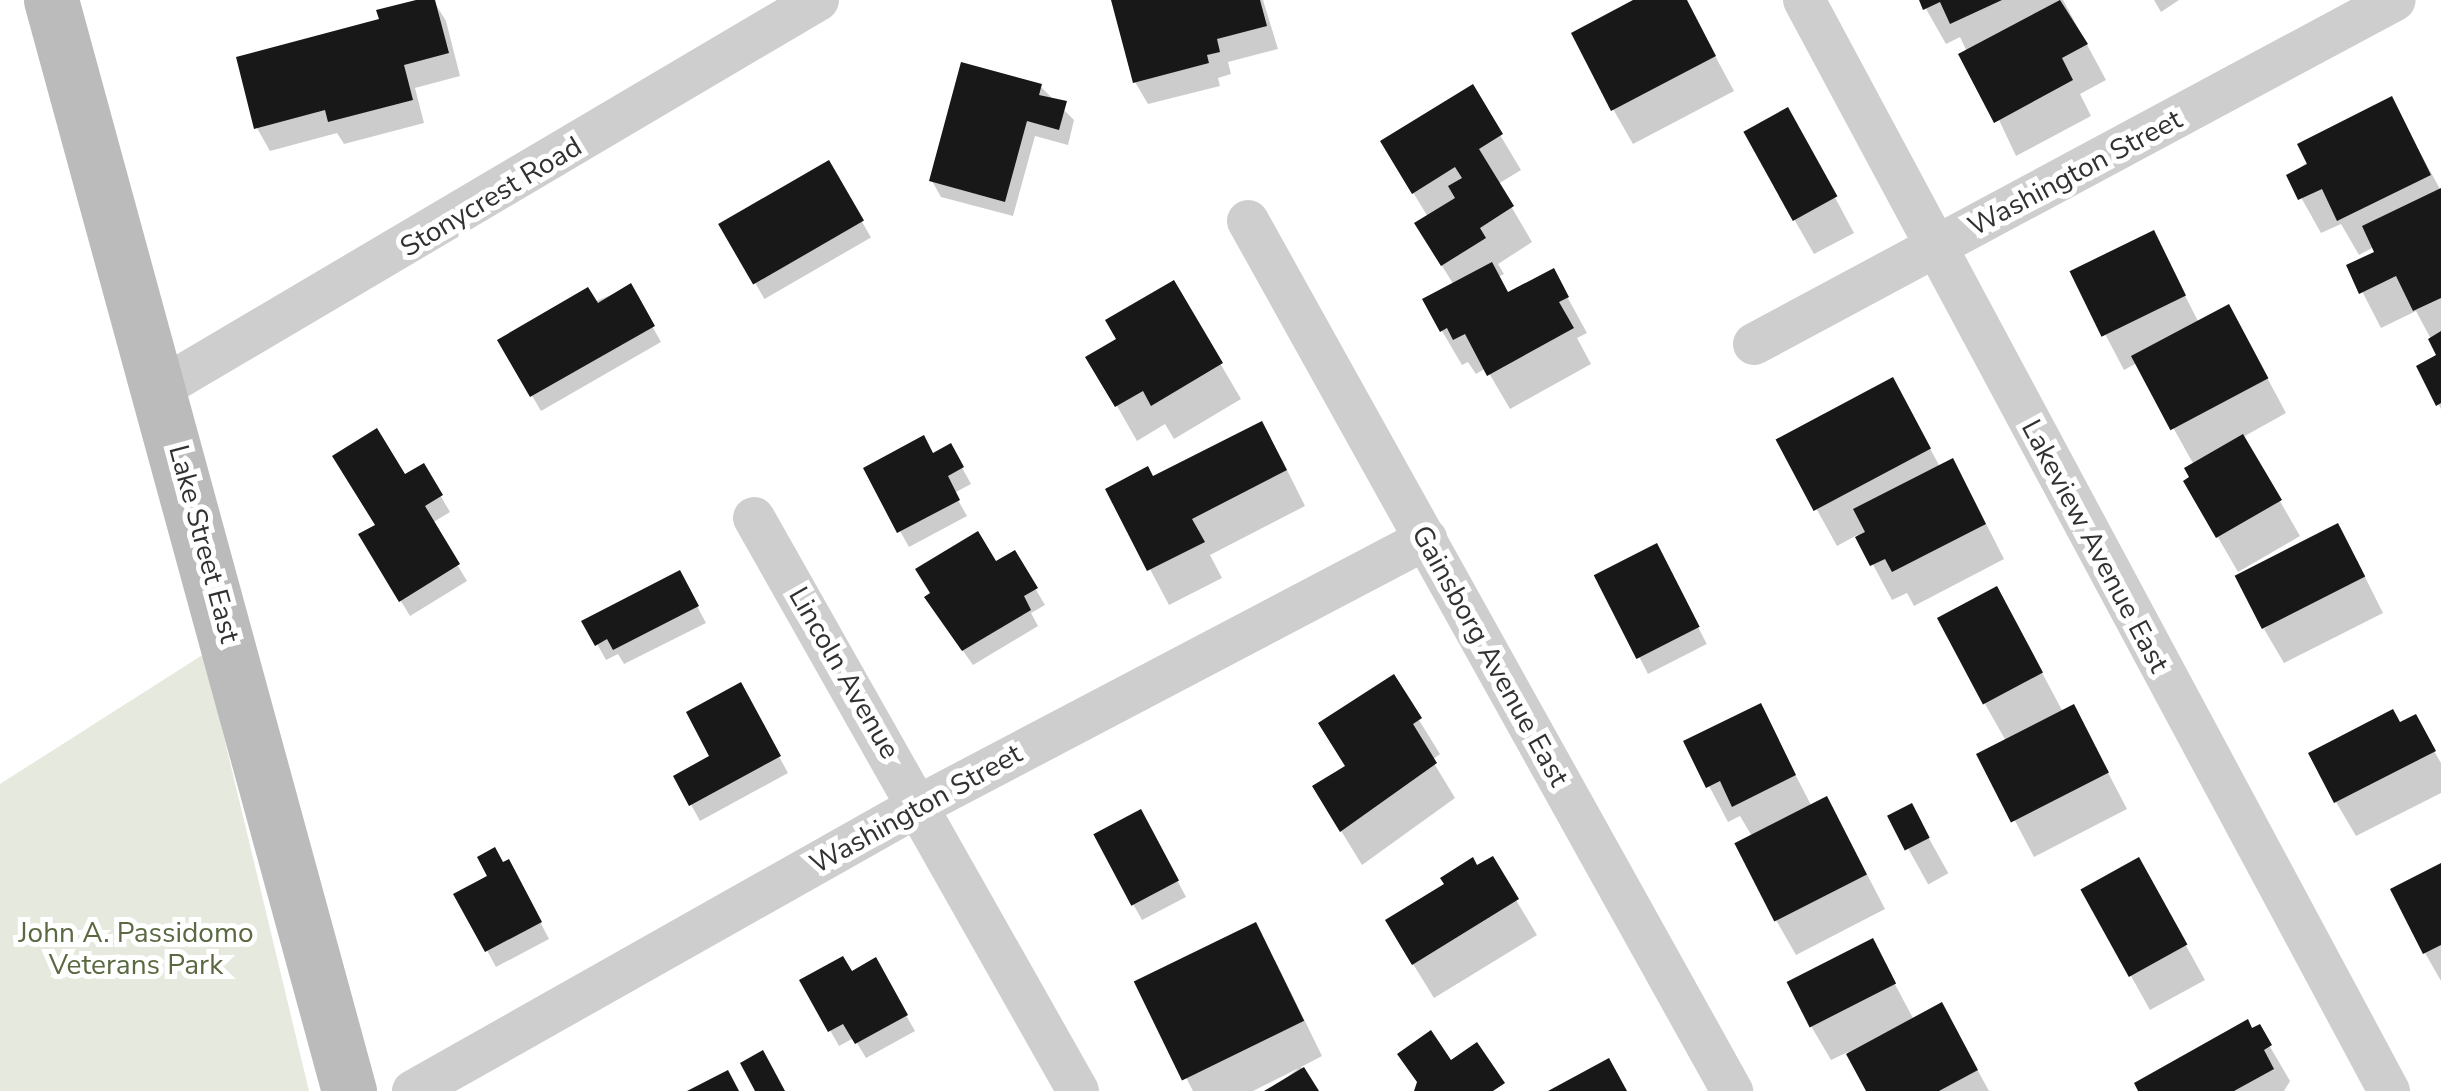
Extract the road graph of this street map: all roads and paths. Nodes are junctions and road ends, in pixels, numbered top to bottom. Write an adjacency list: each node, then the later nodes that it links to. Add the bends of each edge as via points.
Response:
1 (51, 0): 8 (main road, Lake Street East)
2 (818, 0): 8 (street, Stonycrest Road)
3 (1804, 0): 6 (street, Lakeview Avenue East)
4 (2395, 0): 6 (street, Washington Street)
5 (1248, 221): 10 (street, Gainsborg Avenue East)
6 (1934, 248): 7 (street, Washington Street); 16 (street, Lakeview Avenue East)
7 (1754, 344)
8 (161, 388): 12 (main road, Lake Street East)
9 (754, 518): 11 (street, Lincoln Avenue)
10 (1426, 539): 11 (street, Washington Street); 15 (street, Gainsborg Avenue East)
11 (920, 805): 13 (street, Washington Street); 14 (street, Lincoln Avenue)
12 (349, 1091)
13 (413, 1091)
14 (1078, 1091)
15 (1732, 1091)
16 (2389, 1091)

